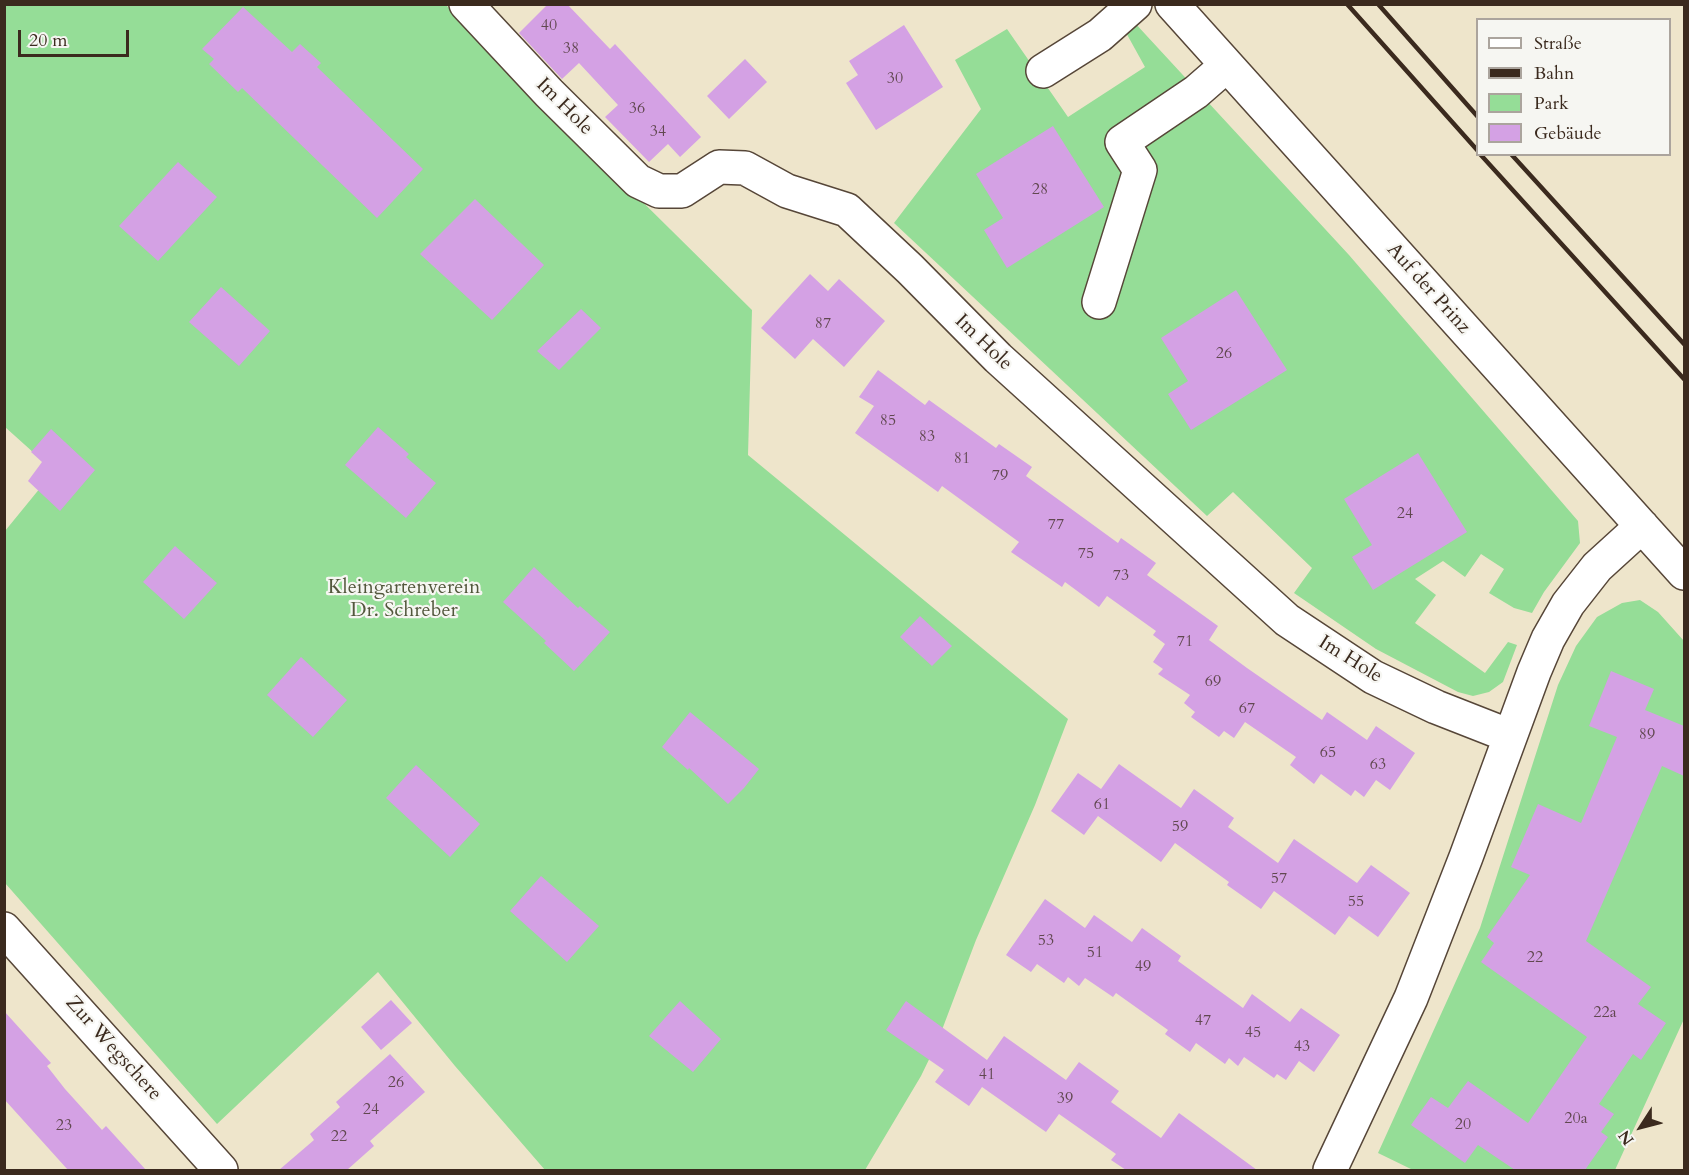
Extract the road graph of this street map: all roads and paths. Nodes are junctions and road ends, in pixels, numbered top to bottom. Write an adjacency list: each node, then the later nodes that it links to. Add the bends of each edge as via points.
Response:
1 (465, 4): 9 (street, Im Hole, via 638,181 659,191 682,191 719,167 745,168 787,191 847,210 998,358 1287,620 1373,677)
2 (1135, 4): 5 (street, via 1100,35)
3 (1173, 4): 4 (street, Auf der Prinz)
4 (1227, 65): 6 (street, via 1196,92 1122,142 1140,170); 7 (street, Auf der Prinz)
5 (1043, 71)
6 (1099, 302)
7 (1642, 526): 8 (street, Auf der Prinz); 9 (street, via 1597,567 1568,604 1548,639)
8 (1684, 573)
9 (1510, 736): 12 (street, via 1412,998)
10 (4, 929): 11 (street, Zur Wegschere)
11 (221, 1170)
12 (1330, 1170)

